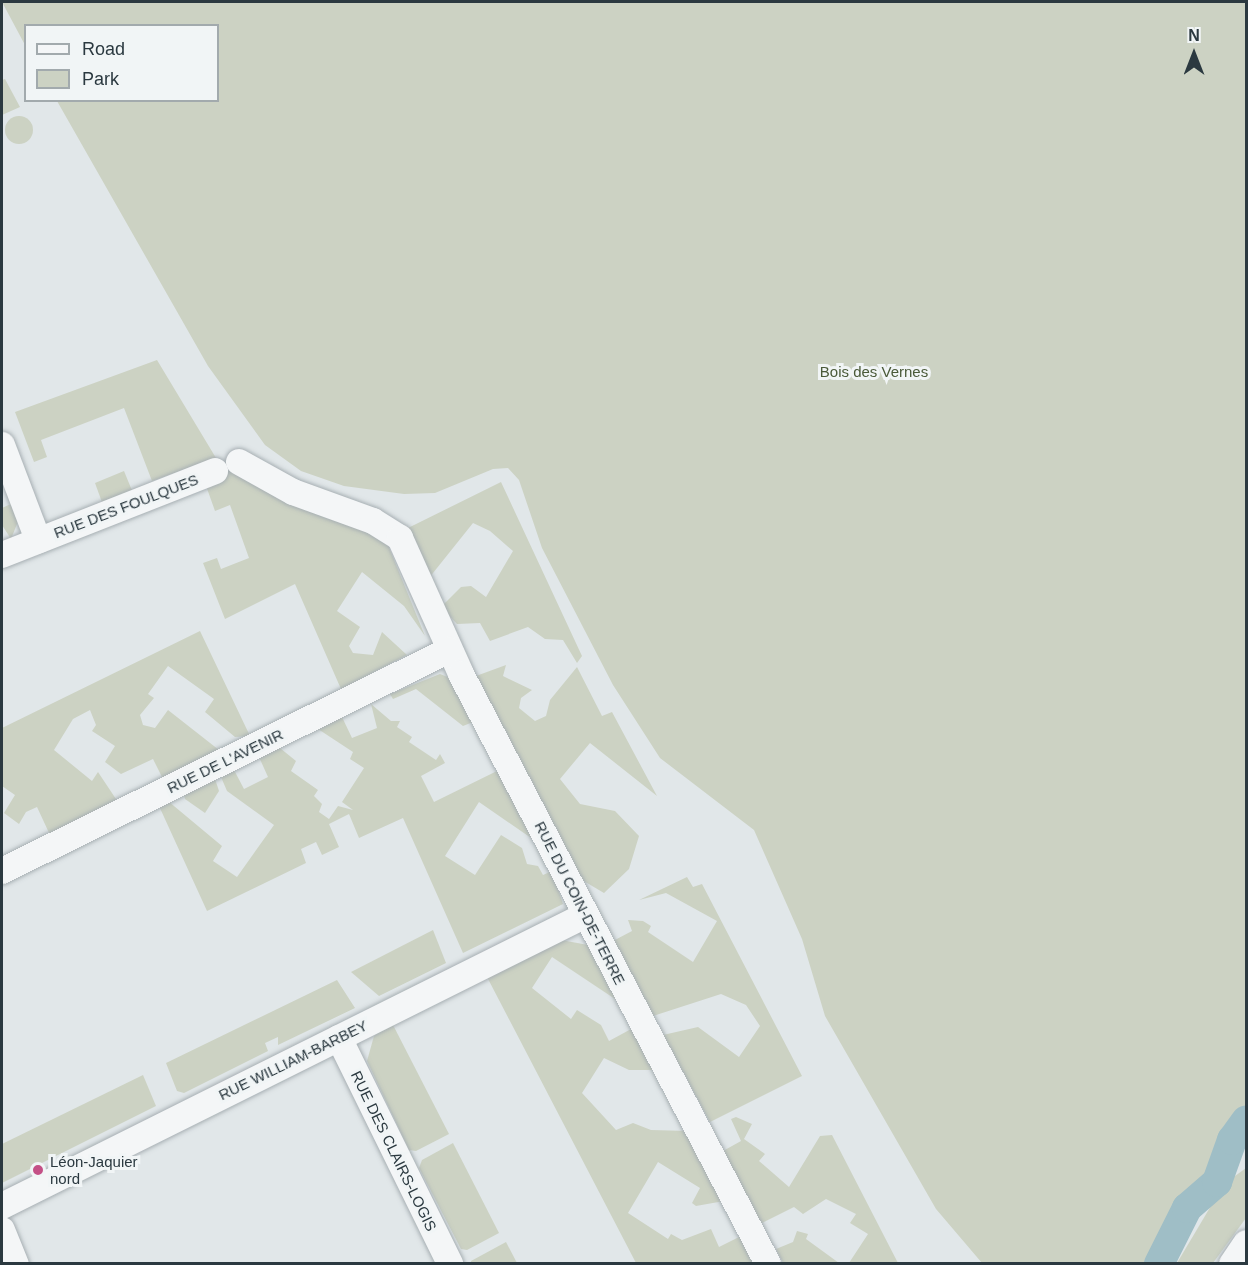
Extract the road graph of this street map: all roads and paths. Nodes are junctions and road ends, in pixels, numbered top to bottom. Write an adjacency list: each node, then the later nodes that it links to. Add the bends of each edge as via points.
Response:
1 (2, 445): 4 (street, RUE DES FOULQUES)
2 (239, 462): 6 (street, RUE DU COIN-DE-TERRE, via 293,492 373,521 399,538)
3 (215, 471): 4 (street, RUE DES FOULQUES)
4 (38, 540): 5 (street, RUE DES FOULQUES)
5 (2, 555)
6 (449, 650): 7 (street, RUE DE L'AVENIR); 8 (street, RUE DU COIN-DE-TERRE)
7 (2, 871)
8 (586, 915): 9 (street, RUE WILLIAM-BARBEY); 15 (street, RUE DU COIN-DE-TERRE)
9 (339, 1038): 10 (street, RUE WILLIAM-BARBEY); 14 (street, RUE DES CLAIRS-LOGIS)
10 (2, 1206)
11 (2, 1230): 13 (street)
12 (1246, 1243): 16 (street)
13 (16, 1263)
14 (450, 1263)
15 (768, 1263)
16 (1232, 1263)

